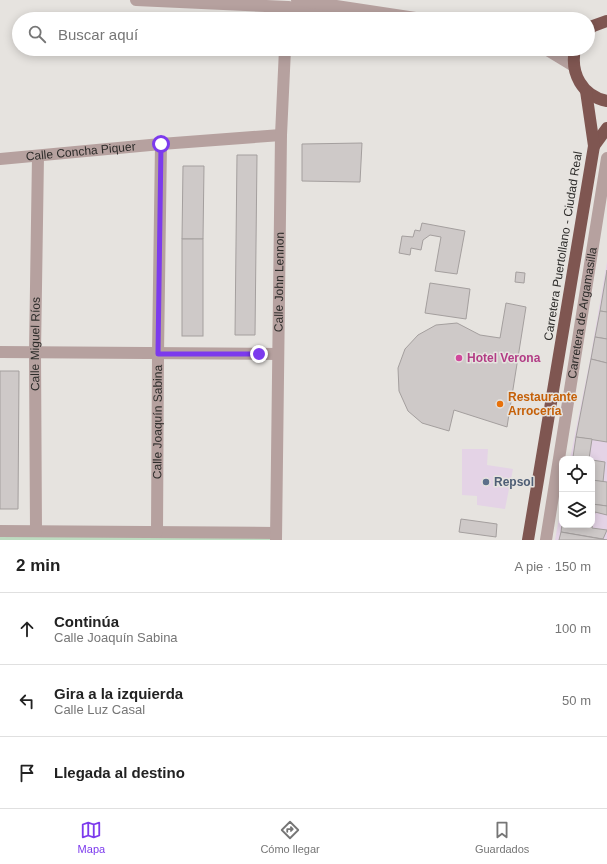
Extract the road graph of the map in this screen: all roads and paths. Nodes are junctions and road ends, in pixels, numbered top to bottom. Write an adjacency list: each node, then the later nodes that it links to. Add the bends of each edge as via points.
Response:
1 (136, 0): 2 (street)
2 (290, 7): 3 (street); 4 (street)
3 (320, 12)
4 (345, 12)
5 (607, 21): 6 (highway)
6 (595, 26)
7 (286, 56): 14 (street, Calle John Lennon)
8 (558, 56): 10 (street)
9 (575, 56): 10 (highway)
10 (574, 66): 11 (highway, via 576,75)
11 (586, 91): 12 (highway); 16 (highway, Carretera Puertollano - Ciudad Real)
12 (607, 101)
13 (607, 128): 16 (highway, Carretera Puertollano - Ciudad Real)
14 (281, 135): 15 (street, Calle Concha Piquer); 23 (street, Calle John Lennon)
15 (161, 144): 17 (street, Calle Concha Piquer); 22 (street, Calle Joaquín Sabina)
16 (594, 146): 28 (highway, Carretera Puertollano - Ciudad Real)
17 (38, 156): 19 (street, Calle Concha Piquer); 21 (street, Calle Miguel Ríos)
18 (607, 158): 29 (street, Carretera de Argamasilla)
19 (0, 159)
20 (0, 352): 21 (street)
21 (36, 352): 22 (street); 25 (street, Calle Miguel Ríos)
22 (158, 354): 23 (street); 26 (street, Calle Joaquín Sabina)
23 (278, 354): 27 (street, Calle John Lennon)
24 (0, 531): 25 (street)
25 (36, 531): 26 (street)
26 (157, 532): 27 (street)
27 (276, 536)
28 (528, 540)
29 (546, 540)

